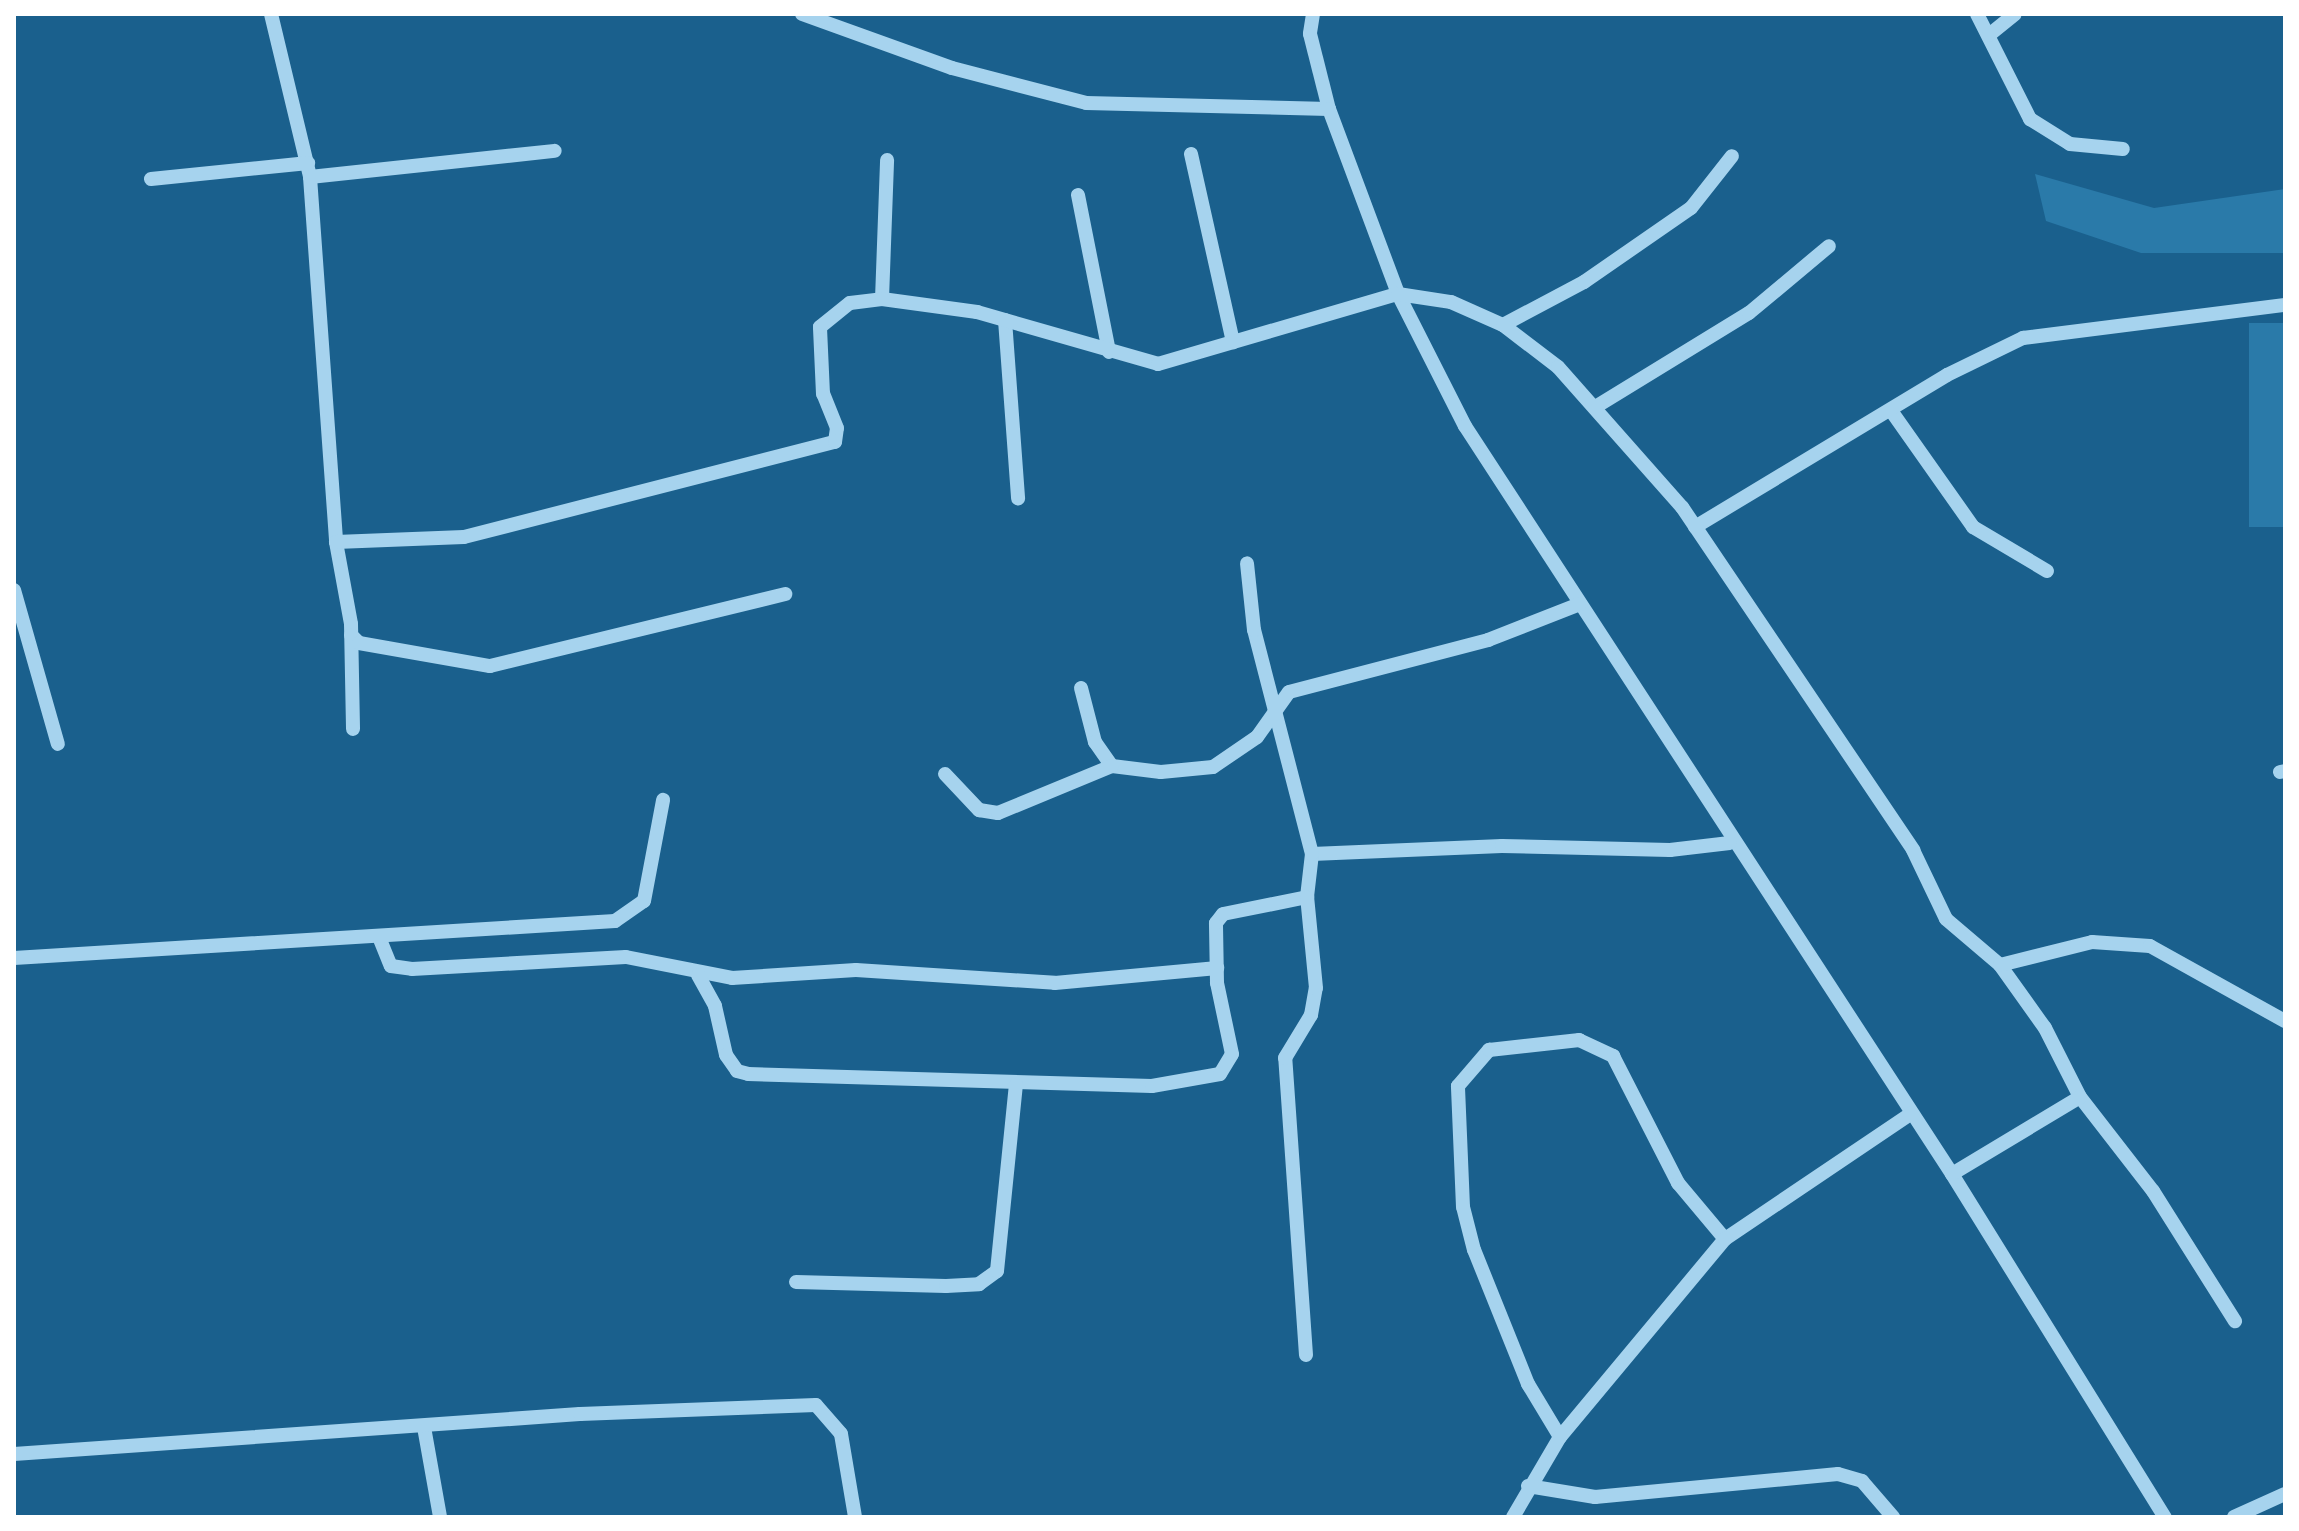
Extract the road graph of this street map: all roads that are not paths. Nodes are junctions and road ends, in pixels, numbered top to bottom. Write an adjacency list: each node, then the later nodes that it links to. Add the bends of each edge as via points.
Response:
1 (271, 14): 13 (street)
2 (802, 14): 7 (street, via 952,68 1086,103)
3 (1313, 14): 7 (street, via 1310,34)
4 (1977, 14): 6 (street)
5 (2015, 14): 6 (street)
6 (1989, 35): 8 (street, via 2030,119 2070,144)
7 (1329, 109): 17 (street)
8 (2123, 149)
9 (555, 151): 13 (street)
10 (1191, 154): 22 (street)
11 (1732, 156): 21 (street, via 1691,208 1584,282)
12 (887, 160): 18 (street)
13 (309, 170): 14 (street); 28 (street)
14 (151, 179)
15 (1078, 195): 23 (street)
16 (1829, 246): 24 (street, via 1749,313)
17 (1398, 294): 21 (street, via 1451,302); 22 (street); 33 (street, via 1465,426)
18 (882, 299): 20 (street); 28 (street, via 839,308 820,327 823,394 837,428 835,442 464,537)
19 (2285, 305): 25 (street, via 2023,338)
20 (1005, 320): 23 (street); 26 (street)
21 (1503, 325): 24 (street)
22 (1233, 342): 23 (street, via 1158,364)
23 (1109, 352)
24 (1597, 406): 27 (street)
25 (1892, 412): 27 (street); 30 (street, via 1973,527)
26 (1018, 499)
27 (1695, 527): 47 (street, via 1913,850 1946,919)
28 (336, 542): 34 (street)
29 (1247, 563): 36 (street)
30 (2047, 571)
31 (14, 590): 38 (street)
32 (785, 594): 34 (street, via 490,666 359,643)
33 (1580, 604): 36 (street, via 1488,640 1310,684 1289,692); 42 (street)
34 (351, 635): 37 (street)
35 (1081, 688): 39 (street, via 1095,742)
36 (1273, 710): 39 (street, via 1250,743 1213,767 1161,772); 43 (street)
37 (353, 729)
38 (58, 744)
39 (1112, 766): 40 (street, via 998,813 979,810)
40 (945, 774)
41 (663, 800): 45 (street, via 644,901 629,917)
42 (1730, 843): 43 (street, via 1670,850 1502,846); 53 (street)
43 (1312, 854): 44 (street)
44 (1307, 897): 48 (street, via 1223,914 1216,923); 58 (street, via 1316,988 1311,1015 1285,1058)
45 (379, 937): 46 (street); 49 (street, via 391,966 412,969 626,957)
46 (14, 958)
47 (2000, 965): 50 (street, via 2092,942 2150,946); 52 (street, via 2045,1028)
48 (1217, 968): 49 (street, via 1055,983 856,970); 51 (street, via 1232,1054 1220,1074 1152,1086)
49 (698, 975): 51 (street, via 737,1071)
50 (2285, 1021)
51 (1016, 1085): 56 (street, via 997,1271 979,1284 946,1286)
52 (2080, 1097): 54 (street); 57 (street, via 2153,1191)
53 (1912, 1113): 54 (street); 55 (street)
54 (1952, 1174): 68 (street)
55 (1725, 1239): 60 (street); 60 (street, via 1678,1183 1613,1056 1579,1040 1489,1050 1458,1086 1463,1207 1474,1250 1528,1384)
56 (796, 1282)
57 (2235, 1321)
58 (1306, 1355)
59 (424, 1427): 61 (street); 64 (street); 65 (street, via 735,1404 816,1405 841,1434)
60 (1560, 1437): 62 (street)
61 (14, 1454)
62 (1528, 1486): 66 (street); 67 (street, via 1595,1497 1838,1474 1869,1487)
63 (2285, 1494): 69 (street)
64 (440, 1517)
65 (855, 1517)
66 (1513, 1517)
67 (1893, 1517)
68 (2165, 1517)
69 (2234, 1517)

